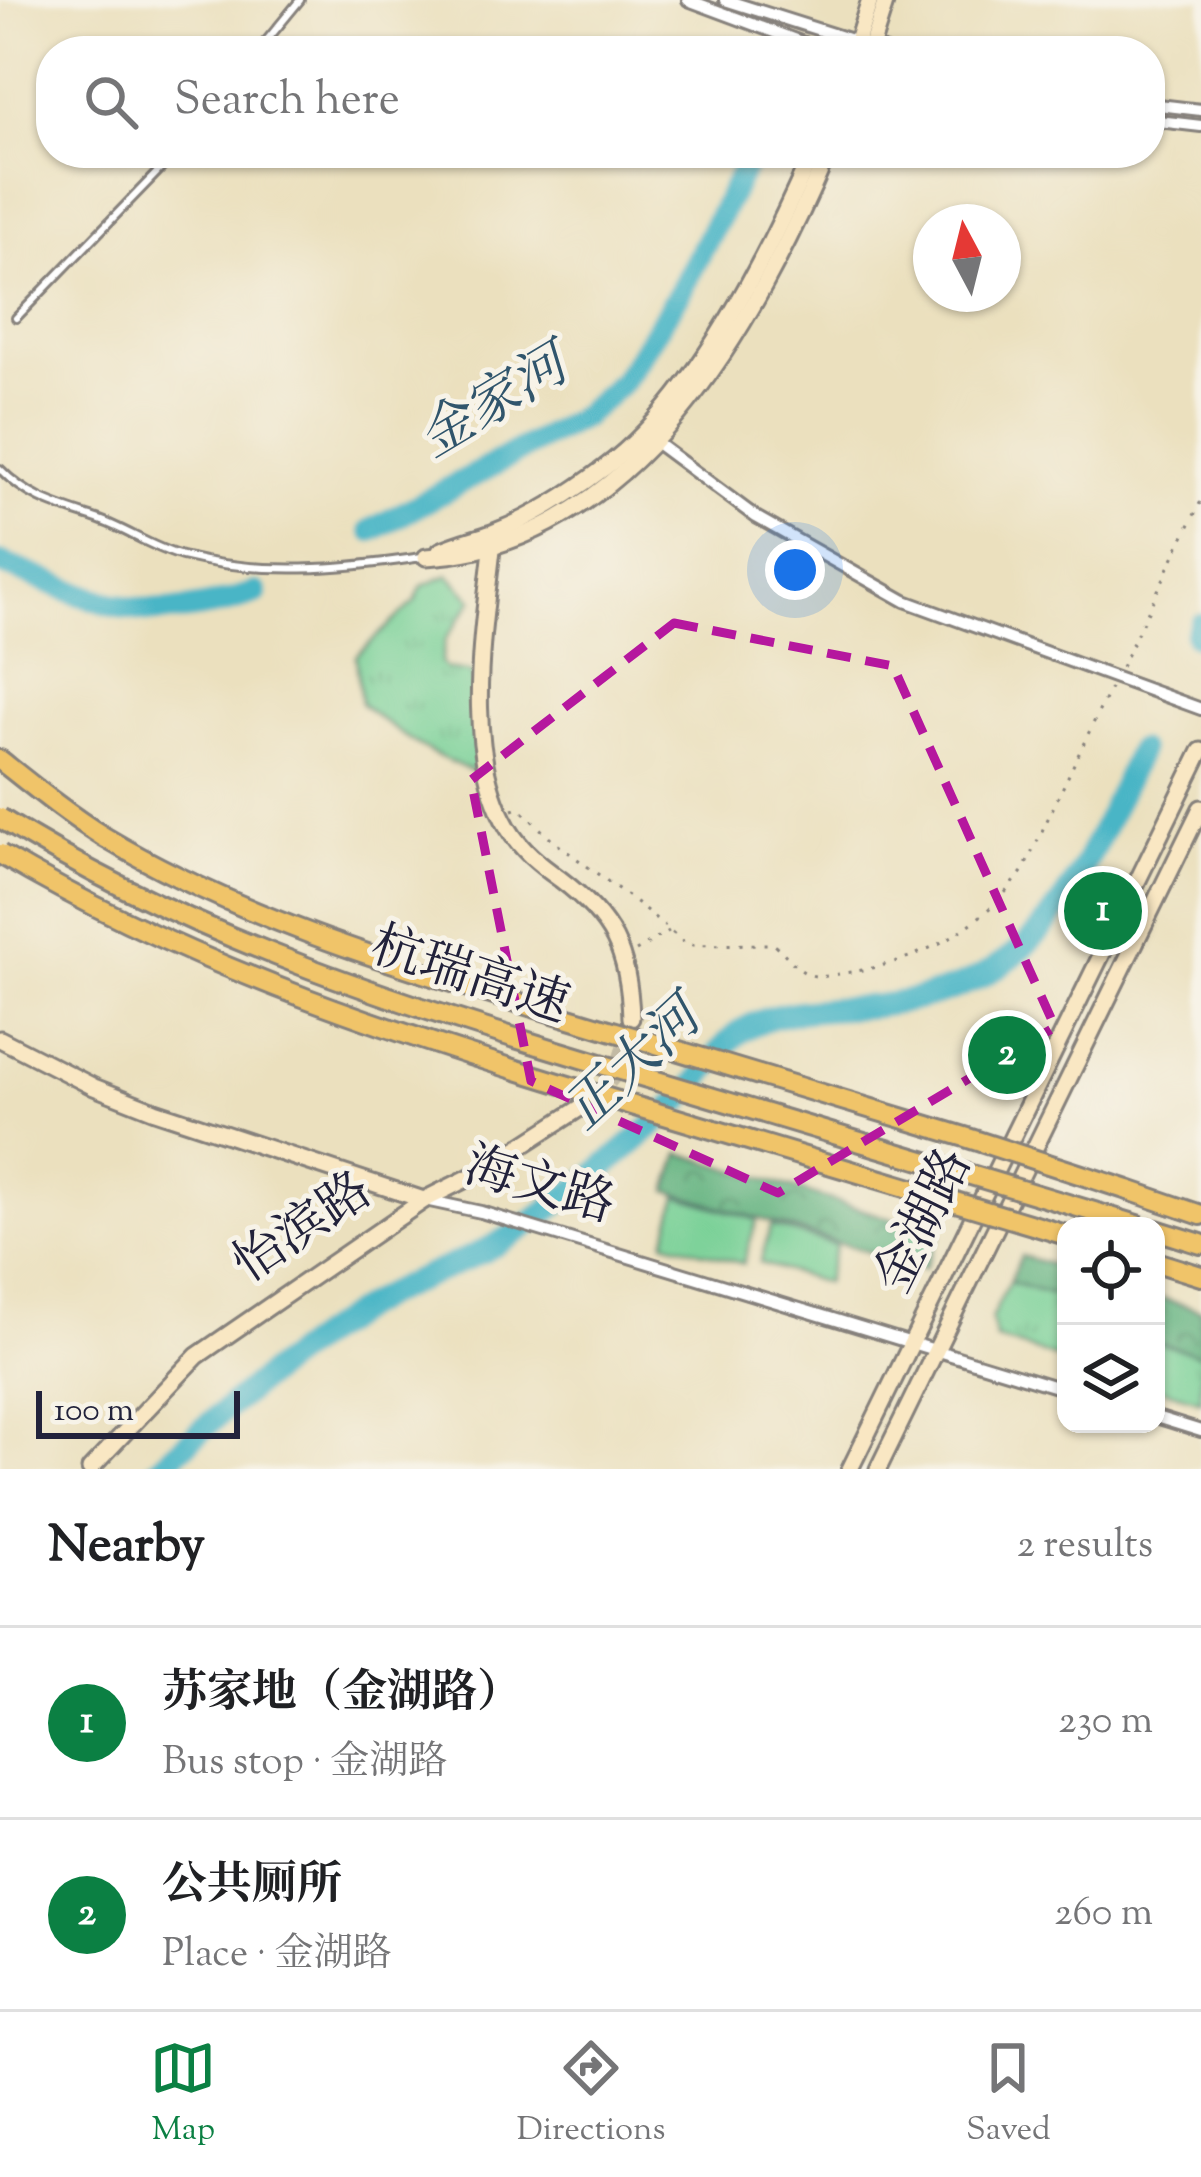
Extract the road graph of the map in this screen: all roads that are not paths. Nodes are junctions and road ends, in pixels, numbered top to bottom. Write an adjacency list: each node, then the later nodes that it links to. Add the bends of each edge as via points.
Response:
1 (300, 0): 6 (lane)
2 (688, 0): 7 (street)
3 (724, 0): 8 (street)
4 (870, 0): 9 (street)
5 (886, 0): 10 (street)
6 (270, 36)
7 (785, 36)
8 (830, 36)
9 (869, 36)
10 (873, 36)
11 (1165, 106): 12 (street)
12 (1201, 110)
13 (1165, 122): 14 (street)
14 (1201, 126)
15 (162, 168): 18 (lane)
16 (805, 168): 19 (street, via 757,266)
17 (821, 168): 19 (street, via 726,347 688,404)
18 (16, 319)
19 (650, 438): 21 (street, via 617,477 580,503); 23 (street, via 756,517 905,601)
20 (0, 469): 22 (lane, via 56,508 178,555 312,571)
21 (493, 540): 22 (street); 29 (street, via 481,660 493,793 518,844 602,915 624,958)
22 (426, 556)
23 (1201, 709)
24 (1201, 752): 40 (street, 金湖路)
25 (0, 760): 33 (highway, bridge, via 79,821 188,880 340,943)
26 (1201, 808): 41 (street, 金湖路)
27 (0, 818): 34 (highway, 杭瑞高速, bridge, via 153,902 328,976)
28 (0, 854): 35 (highway, 杭瑞高速, bridge, via 181,949 353,1017)
29 (631, 1018)
30 (0, 1039): 32 (street, 海文路, via 155,1111)
31 (594, 1099): 32 (street, 怡滨路)
32 (424, 1200): 40 (street, 海文路); 45 (street, 怡滨路, via 196,1356)
33 (1201, 1215)
34 (1111, 1217)
35 (1057, 1232)
36 (1165, 1233): 37 (highway)
37 (1201, 1244)
38 (1165, 1265): 39 (highway)
39 (1201, 1276)
40 (914, 1343): 41 (street, 海文路); 46 (street, 金湖路)
41 (938, 1351): 42 (street, 海文路); 47 (street, 金湖路)
42 (1057, 1387)
43 (1165, 1420): 44 (street)
44 (1201, 1431)
45 (90, 1469)
46 (850, 1469)
47 (878, 1469)

